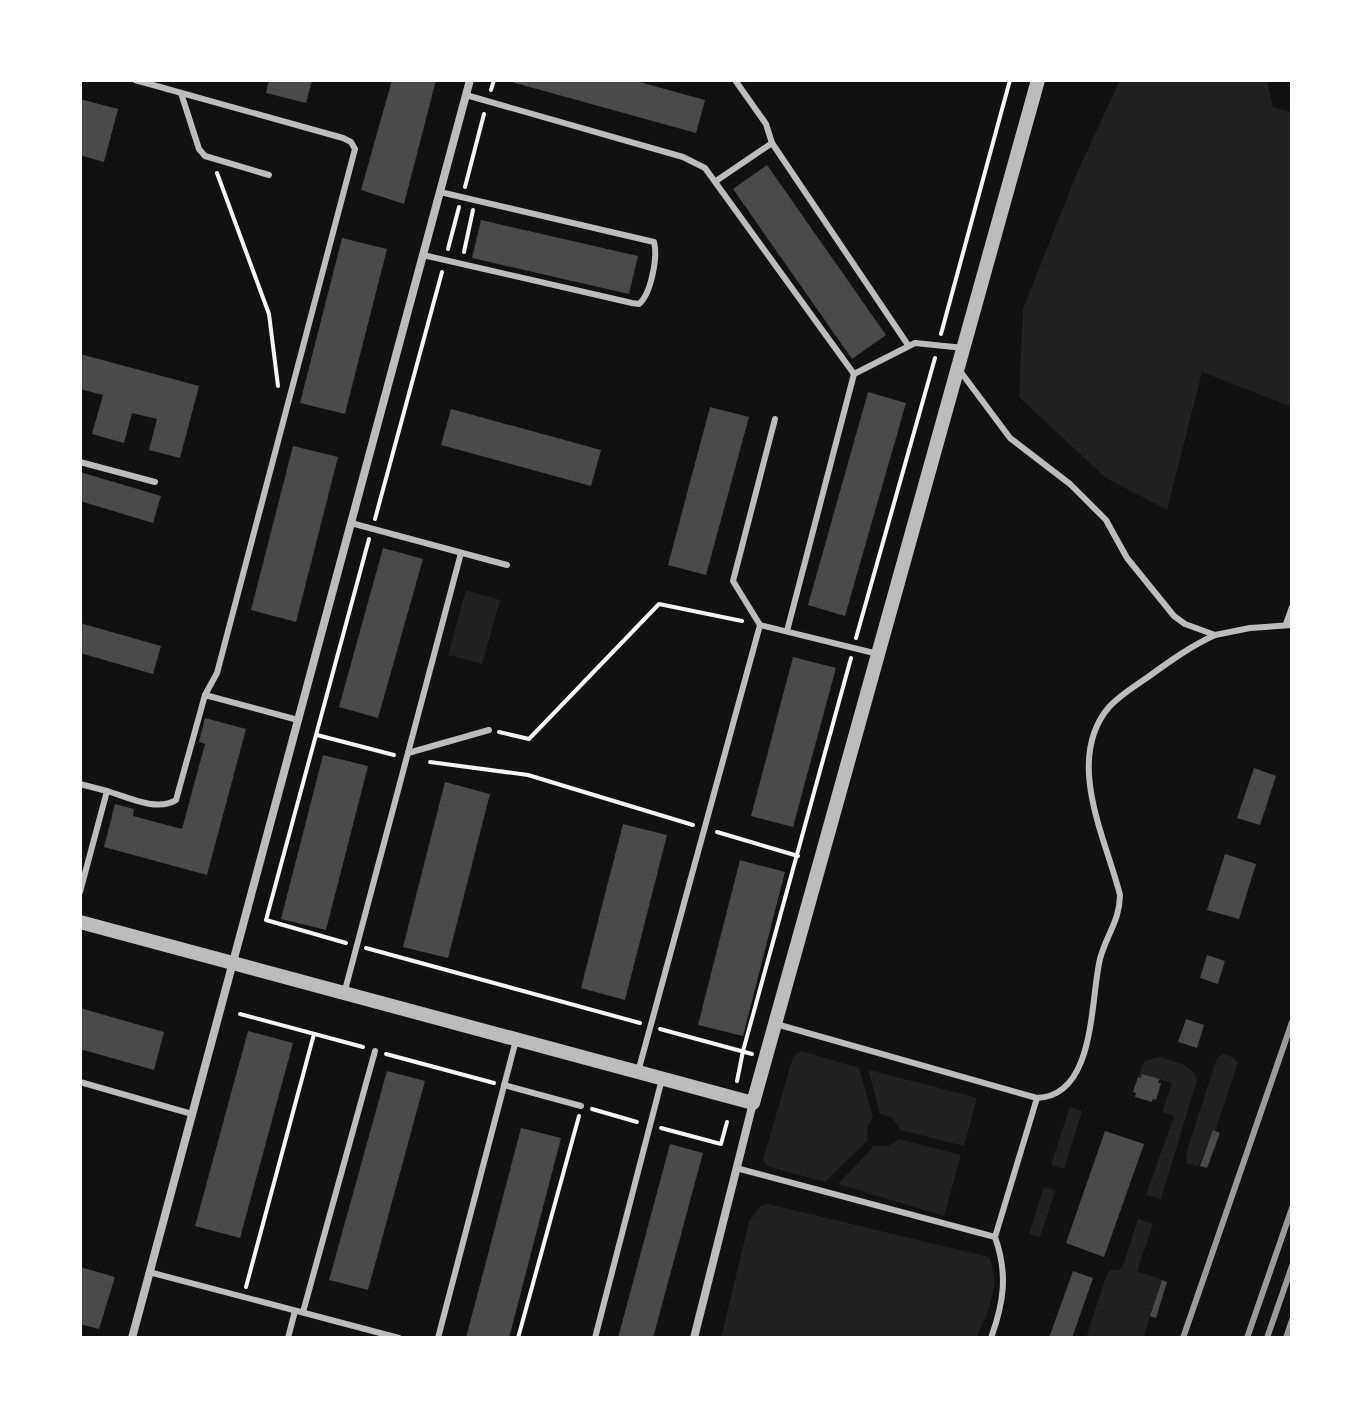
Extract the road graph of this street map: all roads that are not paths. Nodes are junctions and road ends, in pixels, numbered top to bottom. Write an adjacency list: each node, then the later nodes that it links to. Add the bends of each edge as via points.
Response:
1 (135, 80): 5 (lane)
2 (470, 80): 6 (street)
3 (735, 80): 7 (lane, via 766,124)
4 (1038, 80): 13 (street)
5 (181, 93): 8 (lane, via 199,149 212,159); 28 (lane, via 343,138 355,149 217,673)
6 (466, 95): 9 (lane, via 683,157 705,168); 10 (street)
7 (772, 143): 9 (lane); 12 (lane)
8 (269, 175)
9 (716, 181): 15 (lane)
10 (440, 192): 11 (street); 11 (lane, via 654,242 646,296 639,304)
11 (423, 255): 19 (street)
12 (908, 345): 13 (lane); 15 (lane)
13 (964, 348): 14 (street)
14 (958, 368): 26 (lane, via 1010,438 1106,520 1164,607 1185,624); 27 (street)
15 (854, 374): 25 (lane)
16 (775, 419): 23 (lane, via 733,581)
17 (80, 462): 18 (lane)
18 (155, 482)
19 (351, 523): 20 (lane); 29 (street)
20 (461, 553): 21 (lane); 31 (lane)
21 (507, 565)
22 (1292, 607): 24 (lane)
23 (760, 625): 25 (lane); 41 (lane)
24 (1289, 625): 26 (lane)
25 (787, 631): 27 (lane)
26 (1215, 635): 45 (lane, via 1116,700 1099,724 1091,754 1091,789 1120,907 1101,958 1077,1075 1056,1094)
27 (879, 654): 38 (street)
28 (205, 695): 29 (lane); 33 (lane, via 176,800 157,805)
29 (297, 724): 36 (street)
30 (489, 730): 31 (lane)
31 (407, 756): 37 (lane)
32 (80, 784): 33 (lane)
33 (107, 791): 34 (lane)
34 (80, 892)
35 (80, 922): 36 (street)
36 (232, 964): 37 (street); 48 (street)
37 (344, 994): 39 (street)
38 (776, 1024): 45 (lane); 46 (street)
39 (516, 1040): 41 (street); 44 (lane)
40 (375, 1051): 52 (lane)
41 (638, 1072): 42 (street)
42 (662, 1079): 46 (street); 57 (lane)
43 (80, 1082): 48 (lane)
44 (504, 1085): 47 (lane); 56 (lane)
45 (1037, 1098): 50 (lane)
46 (753, 1103): 49 (street)
47 (581, 1106)
48 (192, 1114): 51 (street)
49 (736, 1168): 50 (lane); 58 (street)
50 (995, 1237): 59 (lane, via 1005,1284)
51 (149, 1272): 52 (lane); 53 (street)
52 (299, 1312): 54 (lane); 55 (lane)
53 (132, 1338)
54 (288, 1338)
55 (399, 1338)
56 (438, 1338)
57 (595, 1338)
58 (694, 1338)
59 (991, 1338)

